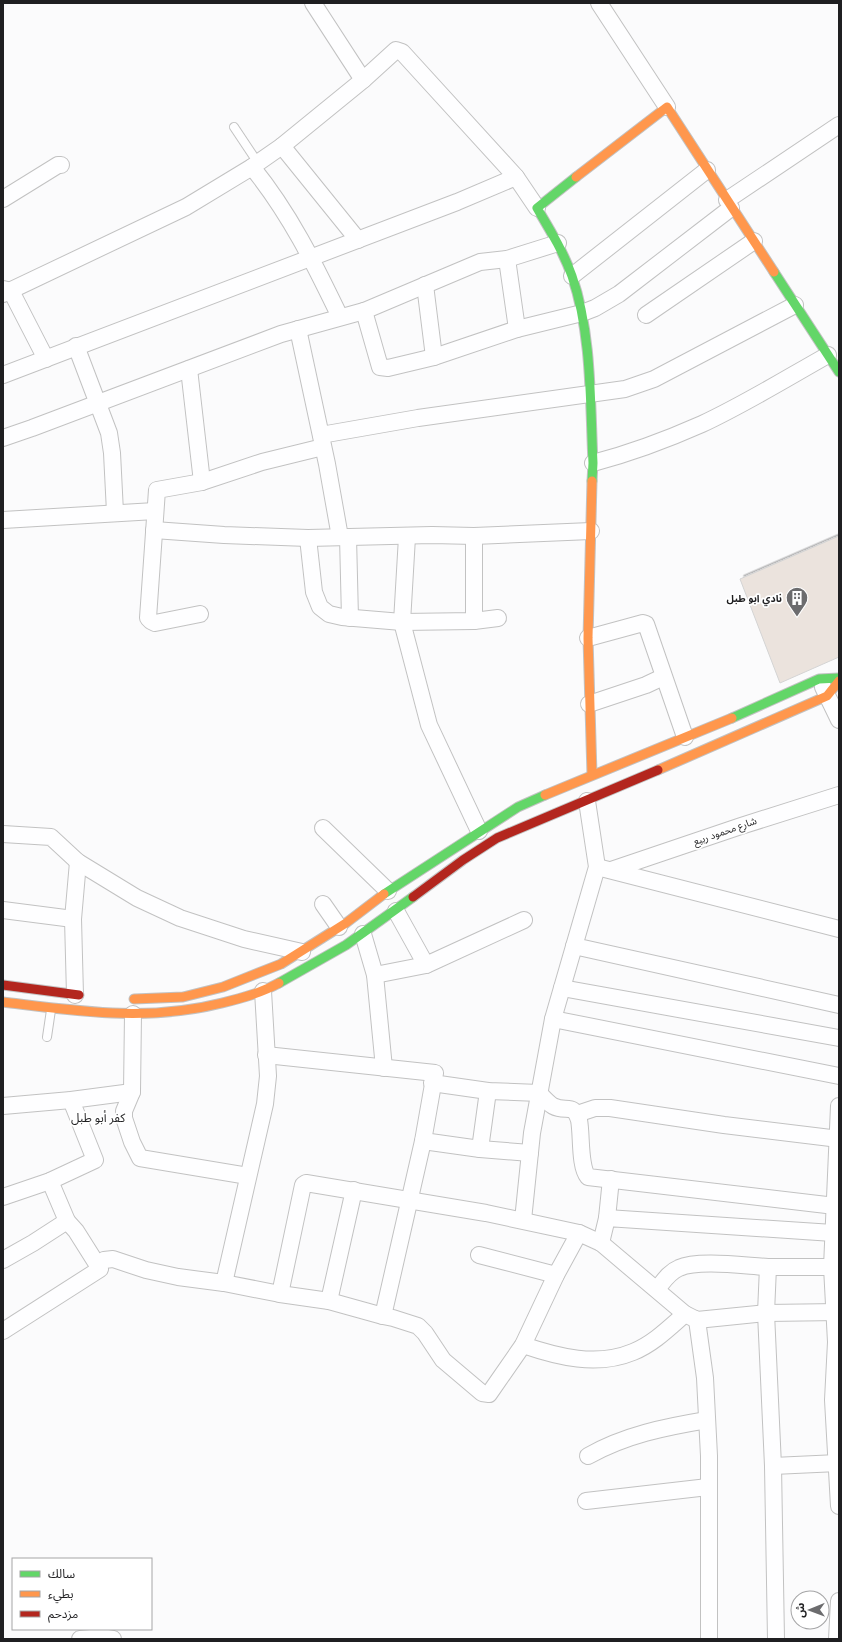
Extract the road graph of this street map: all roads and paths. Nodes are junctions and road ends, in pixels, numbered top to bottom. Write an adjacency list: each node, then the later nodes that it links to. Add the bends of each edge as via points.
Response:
1 (312, 3): 3 (street)
2 (599, 3): 4 (street)
3 (363, 80): 7 (street); 11 (street, via 393,51 402,52)
4 (667, 107): 10 (main road); 14 (main road)
5 (839, 125): 13 (street)
6 (234, 127): 9 (lane)
7 (282, 146): 9 (street); 15 (street)
8 (61, 165): 12 (street)
9 (255, 165): 18 (street); 22 (street, via 186,207)
10 (707, 170): 13 (main road); 20 (street)
11 (516, 177): 14 (street); 15 (street)
12 (3, 199)
13 (729, 204): 16 (main road); 25 (street, via 619,294)
14 (537, 208): 17 (main road)
15 (358, 240): 18 (street)
16 (754, 241): 23 (main road); 26 (street)
17 (558, 243): 19 (street); 20 (main road)
18 (312, 258): 27 (street); 30 (street)
19 (507, 259): 21 (street, via 480,262); 29 (street)
20 (572, 276): 25 (main road)
21 (425, 285): 24 (street); 32 (street)
22 (6, 292): 33 (street)
23 (795, 304): 31 (main road); 37 (street, via 654,379 625,388)
24 (364, 311): 27 (street); 32 (street, via 380,367 388,368)
25 (582, 313): 29 (street); 37 (main road)
26 (646, 315)
27 (340, 317): 28 (street)
28 (298, 329): 34 (street); 40 (street)
29 (517, 329): 32 (street)
30 (76, 346): 33 (street); 38 (street)
31 (828, 355): 35 (main road); 41 (street, via 703,423 654,444)
32 (434, 357)
33 (46, 359): 36 (street)
34 (189, 370): 38 (street); 42 (street)
35 (839, 372)
36 (3, 375)
37 (589, 394): 40 (street, via 418,418); 41 (main road)
38 (99, 403): 39 (street); 44 (street, via 112,453)
39 (3, 438)
40 (322, 441): 42 (street); 50 (street)
41 (593, 463): 47 (main road)
42 (202, 482): 43 (street, via 157,490)
43 (155, 511): 44 (street); 46 (street)
44 (115, 512): 45 (street)
45 (3, 520)
46 (154, 530): 51 (street); 52 (street, via 149,619 155,623)
47 (591, 531): 49 (street); 57 (main road)
48 (407, 536): 49 (street); 50 (street); 56 (street)
49 (474, 536): 55 (street)
50 (344, 537): 51 (street); 53 (street)
51 (308, 538): 53 (street, via 314,592 320,607 335,617)
52 (200, 614)
53 (350, 618): 56 (street)
54 (498, 618): 55 (street)
55 (474, 621): 56 (street)
56 (402, 622): 70 (street, via 429,725)
57 (588, 638): 58 (street, via 645,623); 63 (main road)
58 (663, 677): 63 (street); 65 (street)
59 (839, 678): 60 (main road)
60 (819, 679): 62 (street); 65 (main road)
61 (839, 681): 62 (main road)
62 (827, 696): 64 (street); 68 (main road)
63 (589, 704): 66 (main road)
64 (839, 720)
65 (685, 737): 66 (main road)
66 (592, 775): 70 (main road, via 518,807)
67 (839, 795): 73 (street, شارع محمود ربيع)
68 (587, 801): 73 (street); 77 (main road, via 497,838 476,850)
69 (323, 828): 74 (street)
70 (479, 831): 74 (main road)
71 (3, 834): 72 (street, via 51,838)
72 (78, 862): 78 (street); 84 (street, via 137,898 180,918 244,939)
73 (604, 869): 81 (street); 83 (street)
74 (388, 891): 80 (main road)
75 (323, 904): 80 (street)
76 (3, 910): 78 (street)
77 (396, 911): 82 (main road); 85 (street)
78 (73, 919): 90 (street)
79 (524, 920): 85 (street)
80 (339, 927): 84 (main road)
81 (839, 929)
82 (363, 934): 86 (street); 89 (main road, via 305,970)
83 (574, 946): 88 (street); 93 (street)
84 (302, 952): 91 (main road, via 281,964 223,987 183,996)
85 (426, 965): 86 (street)
86 (375, 975): 100 (street)
87 (3, 985): 90 (main road)
88 (562, 988): 96 (street); 98 (street)
89 (263, 991): 95 (main road, via 203,1007 165,1013); 99 (street)
90 (82, 996)
91 (125, 999)
92 (3, 1002): 94 (main road)
93 (839, 1005)
94 (51, 1007): 95 (main road); 97 (lane)
95 (133, 1014): 104 (street)
96 (553, 1019): 101 (street); 105 (street)
97 (47, 1036)
98 (839, 1038)
99 (266, 1056): 100 (street); 114 (street, via 268,1076 265,1104)
100 (384, 1068): 102 (street, via 434,1072)
101 (839, 1076)
102 (432, 1082): 103 (street); 111 (street)
103 (488, 1091): 105 (street); 112 (street)
104 (132, 1092): 106 (street); 114 (street, via 124,1111 124,1118 140,1158)
105 (539, 1093): 109 (street, via 553,1106 573,1109); 113 (street)
106 (71, 1100): 107 (street); 116 (street, via 95,1160)
107 (3, 1106)
108 (839, 1108): 110 (street)
109 (577, 1114): 110 (street, via 595,1108 610,1108); 115 (street, via 581,1128 585,1173 588,1177)
110 (838, 1139): 120 (street)
111 (423, 1141): 112 (street); 119 (street)
112 (480, 1148): 113 (street)
113 (530, 1153): 122 (street)
114 (248, 1176): 133 (street)
115 (611, 1179): 120 (street); 121 (street)
116 (50, 1181): 118 (street); 123 (street)
117 (354, 1190): 119 (street); 136 (street, via 304,1184); 137 (street)
118 (3, 1197)
119 (409, 1200): 122 (street); 140 (street)
120 (835, 1206): 125 (street)
121 (607, 1218): 125 (street); 126 (street)
122 (523, 1220): 124 (street)
123 (67, 1221): 129 (street); 130 (street)
124 (579, 1233): 126 (street); 132 (street)
125 (833, 1233): 128 (street)
126 (601, 1243): 135 (street)
127 (479, 1255): 132 (street)
128 (834, 1257): 131 (street); 134 (street)
129 (3, 1260)
130 (97, 1264): 133 (street, via 113,1259 178,1278); 142 (street, via 99,1271)
131 (768, 1267): 135 (street, via 706,1264 685,1266 670,1274); 139 (street)
132 (556, 1275): 144 (street)
133 (224, 1283): 136 (street)
134 (836, 1286): 138 (street)
135 (657, 1289): 141 (street)
136 (280, 1294): 137 (street)
137 (329, 1301): 140 (street)
138 (837, 1312): 139 (street); 143 (street)
139 (766, 1313): 141 (street); 148 (street)
140 (383, 1316): 144 (street, via 418,1326 443,1360 485,1394 490,1392)
141 (691, 1317): 144 (street, via 642,1348 608,1358 572,1359); 145 (street, via 705,1378)
142 (3, 1331)
143 (838, 1342): 147 (street, via 833,1400)
144 (523, 1345)
145 (707, 1420): 146 (street, via 647,1432); 149 (street)
146 (588, 1456)
147 (838, 1463): 148 (street); 151 (street)
148 (773, 1466): 156 (street)
149 (708, 1487): 150 (street); 155 (street)
150 (586, 1501)
151 (839, 1506)
152 (839, 1601): 157 (street)
153 (105, 1638): 154 (street)
154 (80, 1639)
155 (709, 1639)
156 (776, 1639)
157 (837, 1639)

